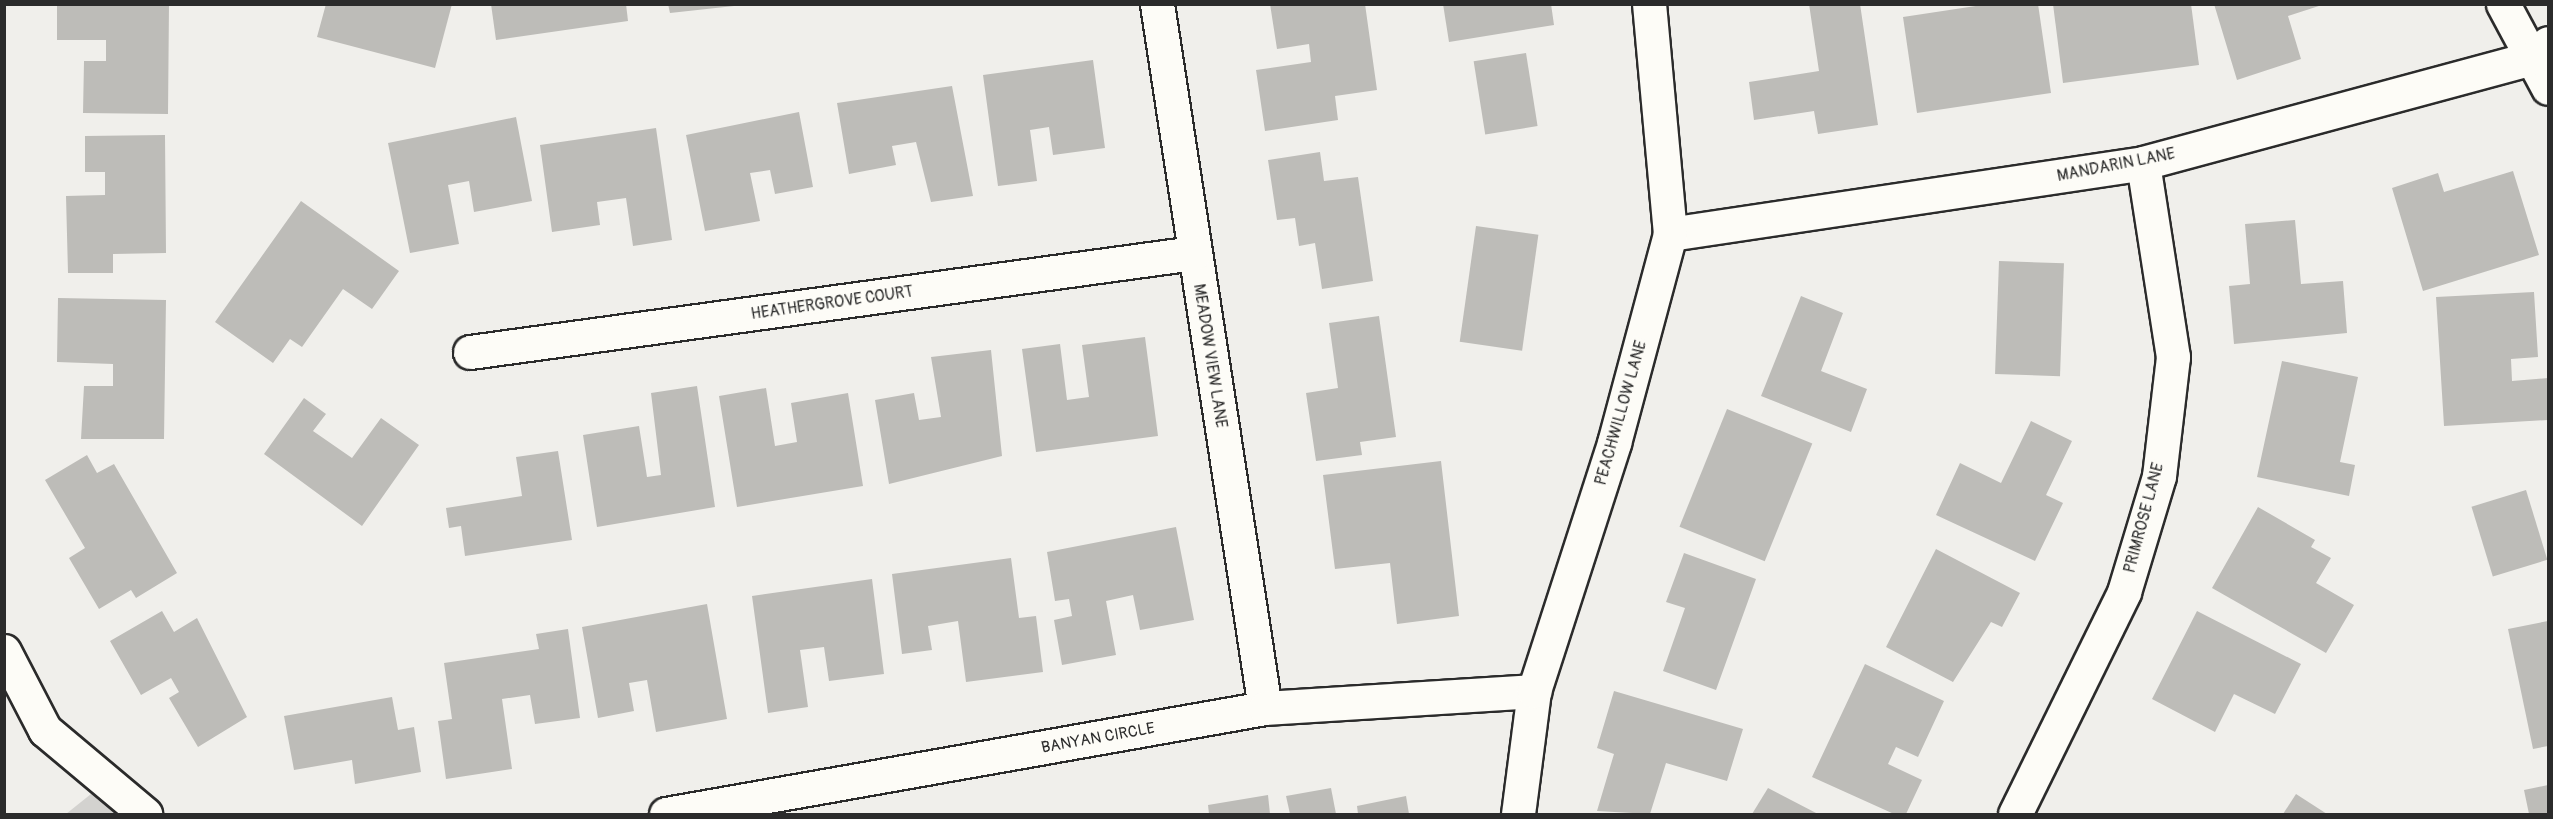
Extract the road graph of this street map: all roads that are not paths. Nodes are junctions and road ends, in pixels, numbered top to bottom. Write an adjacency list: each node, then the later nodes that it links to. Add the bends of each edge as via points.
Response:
1 (1157, 4): 8 (street, MEADOW VIEW LANE)
2 (1649, 4): 7 (street, PEACHWILLOW LANE)
3 (2503, 4): 4 (street)
4 (2541, 50): 5 (street); 6 (street, MANDARIN LANE)
5 (2548, 88)
6 (2143, 163): 7 (street, MANDARIN LANE); 16 (street, PRIMROSE LANE, via 2173,357 2159,476 2124,592)
7 (1670, 234): 11 (street, PEACHWILLOW LANE, via 1614,443)
8 (1194, 253): 9 (street, HEATHERGROVE COURT); 12 (street, MEADOW VIEW LANE)
9 (470, 352)
10 (4, 651): 13 (street, via 45,729)
11 (1534, 691): 12 (street, BANYAN CIRCLE); 15 (street, PEACHWILLOW LANE)
12 (1265, 708): 14 (street, BANYAN CIRCLE)
13 (145, 814)
14 (666, 814)
15 (1518, 814)
16 (2015, 814)

